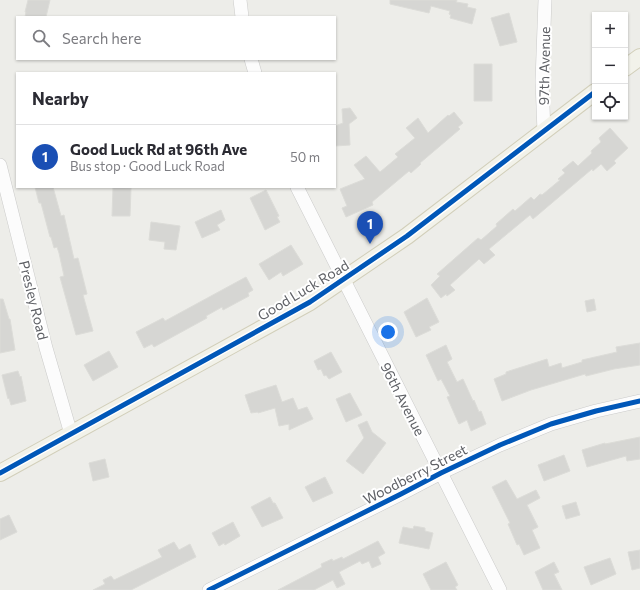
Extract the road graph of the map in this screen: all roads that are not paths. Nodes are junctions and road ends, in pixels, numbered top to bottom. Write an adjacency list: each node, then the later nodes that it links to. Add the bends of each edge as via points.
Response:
1 (240, 0): 3 (street)
2 (545, 0): 9 (street, 97th Avenue, via 542,81)
3 (242, 16)
4 (640, 57): 6 (main road)
5 (251, 60): 7 (street)
6 (628, 66)
7 (255, 72)
8 (592, 94): 9 (main road, Good Luck Road)
9 (544, 132): 12 (main road, Good Luck Road)
10 (0, 165): 14 (street, Presley Road)
11 (296, 188): 12 (street, 96th Avenue)
12 (343, 281): 14 (main road, Good Luck Road, via 310,302); 16 (street, 96th Avenue)
13 (640, 401): 16 (street, Woodberry Street, via 551,424)
14 (70, 434): 15 (main road, Good Luck Road)
15 (0, 472)
16 (441, 473): 17 (street, Woodberry Street); 18 (street, 96th Avenue)
17 (209, 590)
18 (500, 590)

